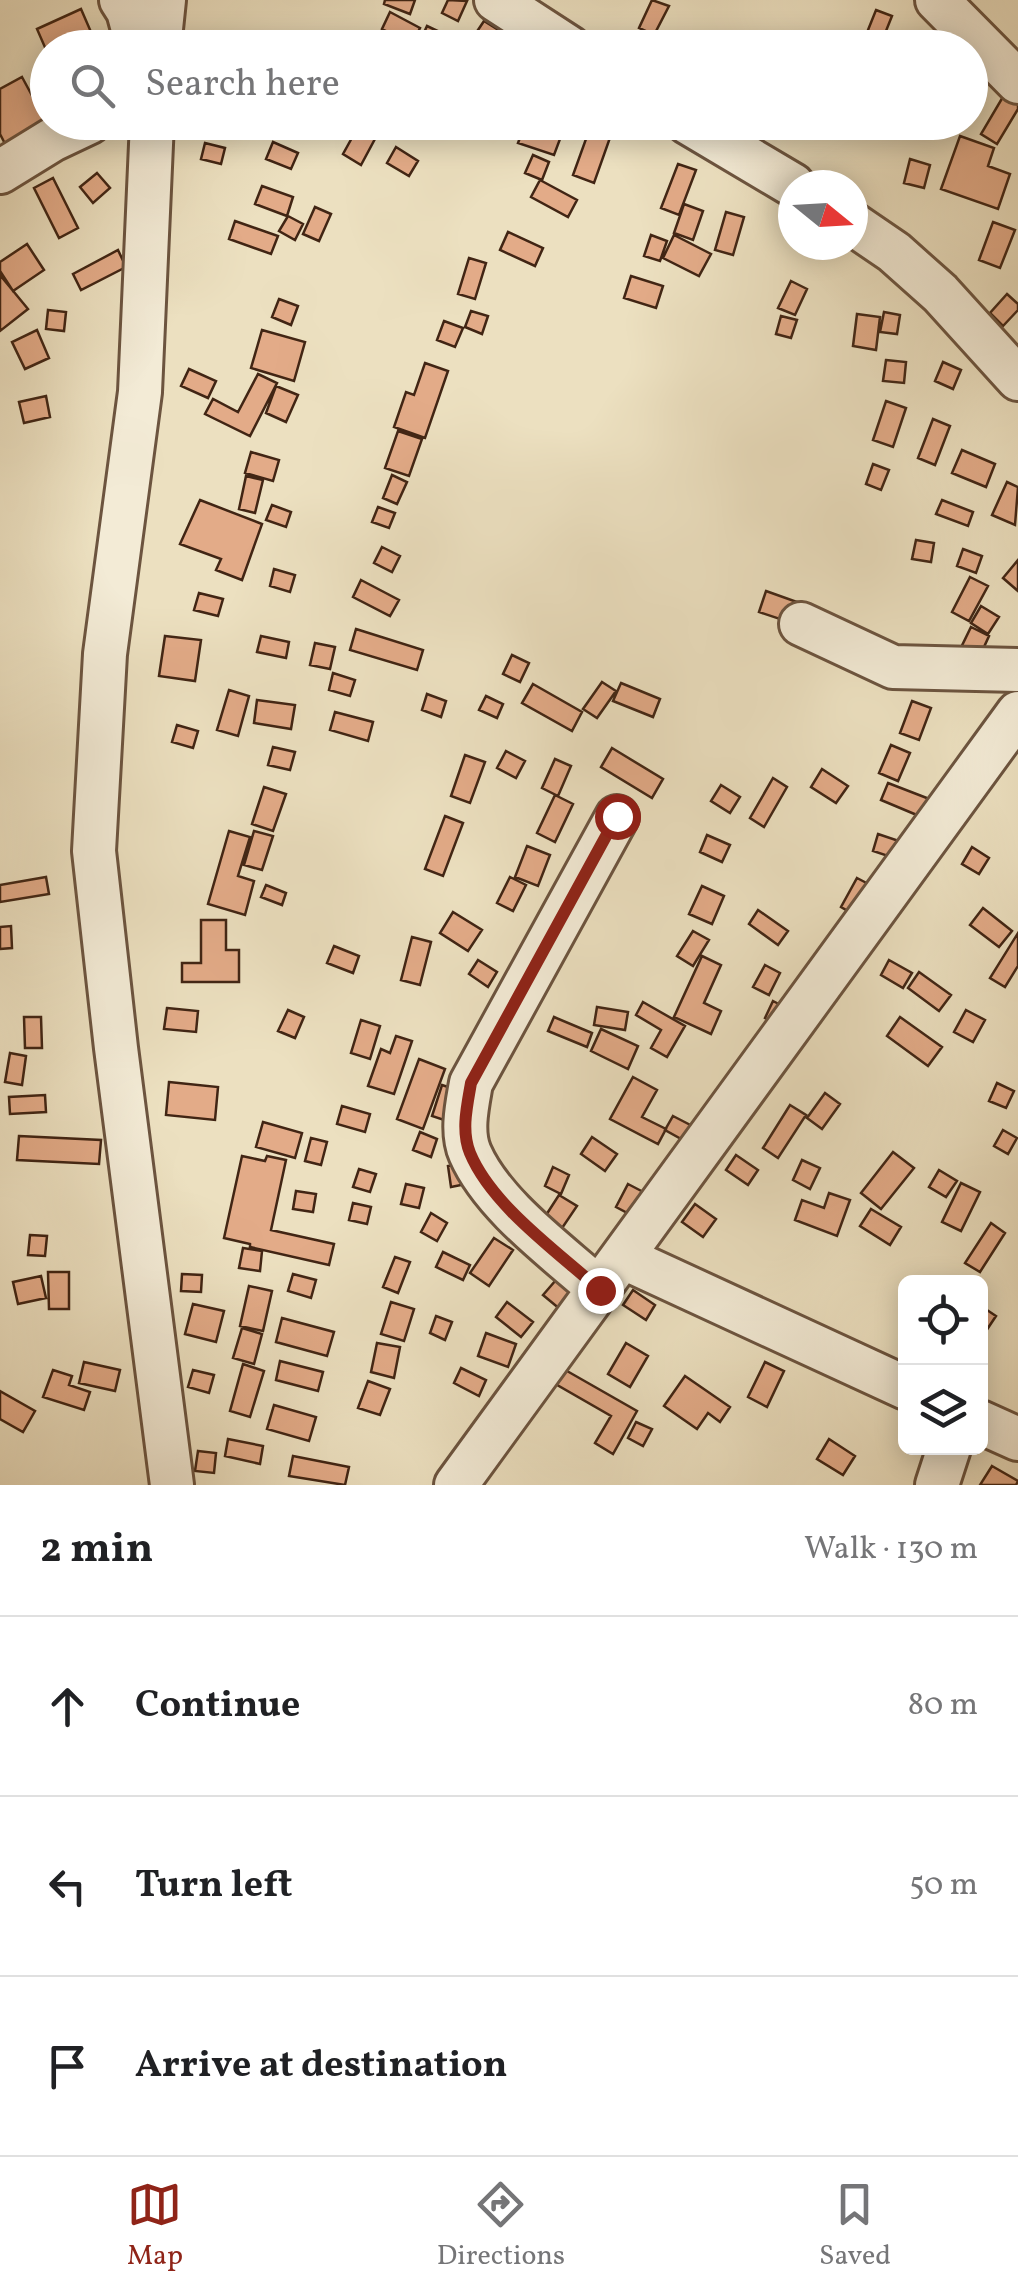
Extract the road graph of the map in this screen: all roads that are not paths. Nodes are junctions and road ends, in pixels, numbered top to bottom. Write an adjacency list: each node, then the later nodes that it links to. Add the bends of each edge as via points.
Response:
1 (121, 0): 5 (street)
2 (164, 0): 6 (street)
3 (496, 0): 7 (street)
4 (937, 0): 8 (street)
5 (133, 30)
6 (161, 30)
7 (542, 30)
8 (967, 30)
9 (988, 52): 10 (street)
10 (1018, 82)
11 (52, 140): 14 (street)
12 (151, 140): 27 (street, via 140,392 105,654 94,851)
13 (717, 140): 15 (street)
14 (0, 172)
15 (778, 176)
16 (868, 234): 17 (street, via 940,293)
17 (1018, 379)
18 (801, 624): 19 (street, via 892,667)
19 (1018, 670)
20 (1018, 713): 22 (street)
21 (617, 816): 22 (street, via 471,1083 465,1117 469,1151 498,1197)
22 (612, 1274): 23 (street); 28 (street)
23 (898, 1385)
24 (988, 1426): 25 (street)
25 (1018, 1439)
26 (947, 1455): 29 (street)
27 (172, 1485)
28 (456, 1485)
29 (936, 1485)

